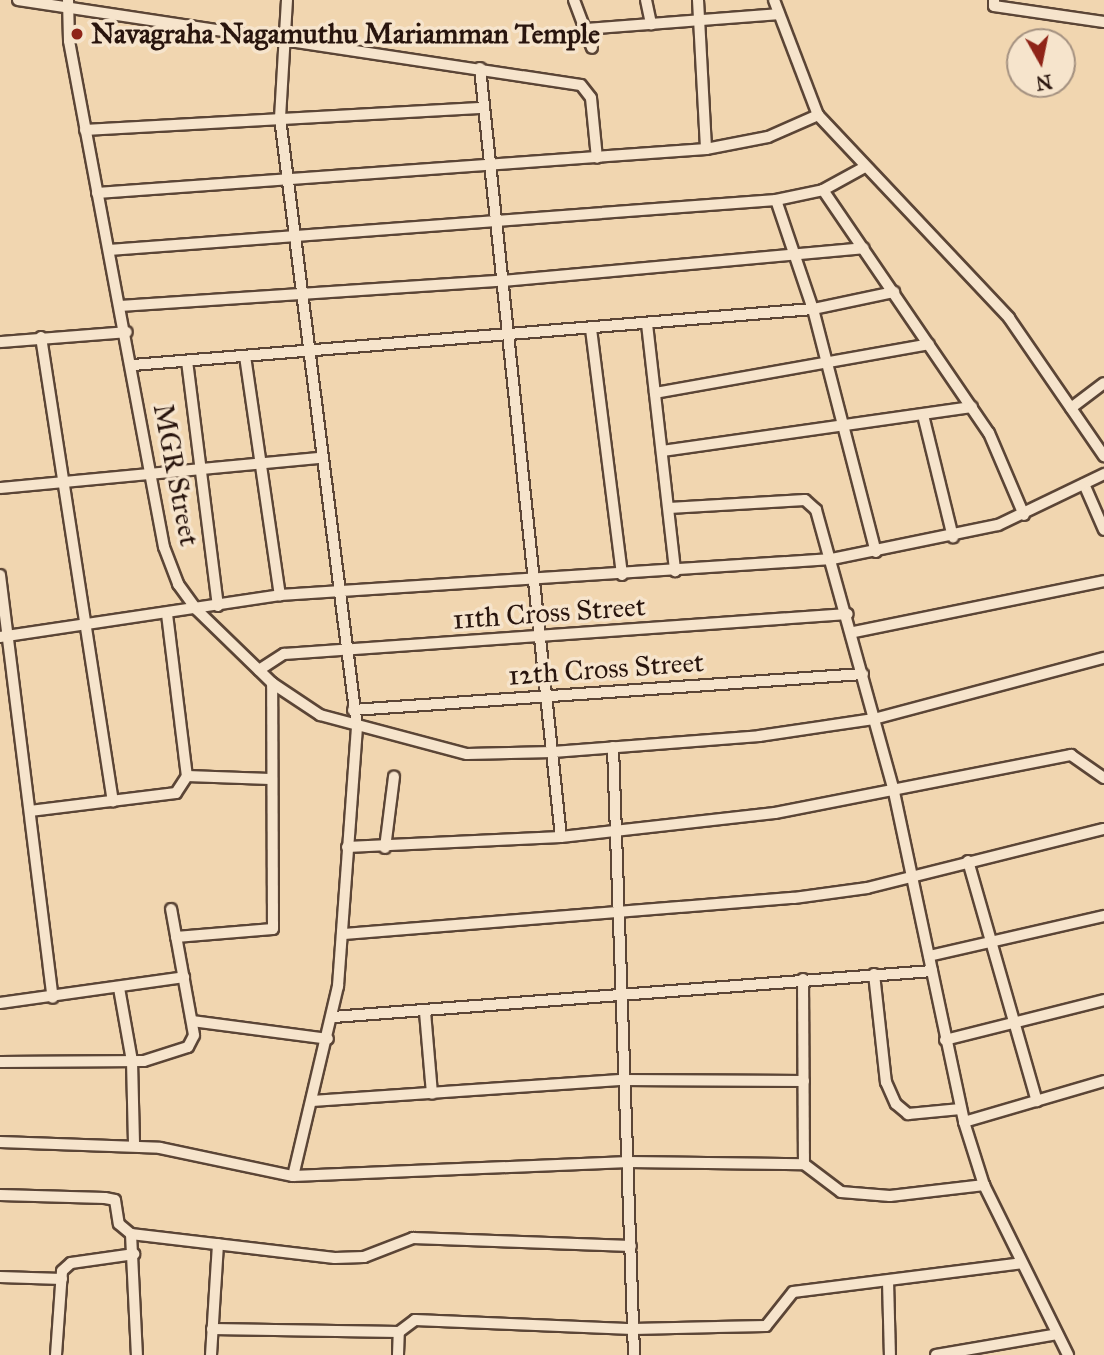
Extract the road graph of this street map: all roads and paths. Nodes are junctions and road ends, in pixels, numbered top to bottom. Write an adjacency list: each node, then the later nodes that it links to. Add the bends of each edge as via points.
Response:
1 (18, 0): 8 (street)
2 (287, 0): 14 (street)
3 (574, 0): 13 (street)
4 (646, 0): 12 (street)
5 (698, 0): 10 (street)
6 (774, 0): 9 (street)
7 (994, 0): 11 (street, via 993,6)
8 (68, 5): 14 (street); 20 (street, MGR Street)
9 (778, 14): 10 (street); 18 (street)
10 (698, 20): 12 (street); 21 (street)
11 (1104, 22)
12 (652, 24): 13 (street)
13 (585, 29): 15 (street)
14 (285, 38): 16 (street); 19 (street)
15 (592, 48)
16 (480, 68): 17 (street); 22 (street, via 581,85 591,97)
17 (483, 108): 19 (street); 23 (street)
18 (818, 115): 21 (street, via 768,137); 24 (street)
19 (280, 118): 20 (street); 25 (street)
20 (85, 130): 27 (street, MGR Street)
21 (706, 149): 22 (street)
22 (597, 158): 23 (street)
23 (487, 165): 25 (street); 29 (street)
24 (865, 167): 26 (street); 54 (street, via 1009,318)
25 (291, 177): 27 (street); 30 (street)
26 (823, 190): 28 (street); 31 (street)
27 (97, 193): 32 (street, MGR Street)
28 (776, 200): 29 (street); 33 (street)
29 (494, 222): 30 (street); 34 (street)
30 (298, 236): 32 (street); 36 (street)
31 (863, 248): 33 (street); 35 (street)
32 (109, 250): 37 (street, MGR Street)
33 (794, 255): 34 (street); 38 (street)
34 (502, 281): 36 (street); 43 (street)
35 (894, 292): 38 (street); 45 (street)
36 (300, 294): 37 (street); 46 (street)
37 (121, 306): 41 (street, MGR Street)
38 (813, 309): 39 (street); 50 (street)
39 (647, 324): 40 (street); 52 (street)
40 (591, 329): 43 (street); 75 (street)
41 (127, 332): 42 (street); 49 (street, MGR Street)
42 (41, 337): 44 (street); 64 (street)
43 (510, 337): 46 (street); 77 (street)
44 (0, 342)
45 (929, 344): 50 (street); 53 (street)
46 (306, 351): 47 (street); 59 (street)
47 (246, 356): 48 (street); 60 (street)
48 (187, 360): 49 (street); 61 (street)
49 (134, 365): 62 (street, MGR Street)
50 (827, 365): 52 (street); 56 (street)
51 (1104, 383): 54 (street)
52 (655, 393): 57 (street)
53 (972, 407): 55 (street); 68 (street)
54 (1070, 408): 58 (street)
55 (923, 415): 56 (street); 70 (street)
56 (843, 428): 57 (street); 71 (street)
57 (662, 451): 67 (street)
58 (1104, 456)
59 (319, 458): 60 (street); 78 (street)
60 (261, 462): 61 (street); 79 (street)
61 (201, 467): 62 (street); 80 (street)
62 (149, 472): 64 (street); 81 (street, MGR Street, via 164,547 178,584)
63 (1104, 474): 65 (street)
64 (62, 482): 66 (street); 84 (street)
65 (1084, 484): 68 (street); 69 (street)
66 (0, 488)
67 (669, 509): 72 (street, via 811,501); 73 (street)
68 (1024, 515): 70 (street)
69 (1104, 530)
70 (953, 537): 71 (street)
71 (876, 552): 72 (street)
72 (831, 559): 73 (street); 83 (street)
73 (675, 571): 75 (street)
74 (0, 575): 87 (street)
75 (622, 575): 77 (street)
76 (1104, 581): 85 (street)
77 (538, 582): 78 (street); 86 (street)
78 (335, 593): 79 (street); 88 (street)
79 (280, 596): 80 (street)
80 (218, 606): 81 (street)
81 (197, 610): 82 (street); 90 (street, MGR Street)
82 (167, 614): 84 (street); 99 (street)
83 (848, 614): 85 (street); 86 (street, 11th Cross Street)
84 (83, 626): 87 (street); 104 (street)
85 (854, 632): 91 (street)
86 (543, 636): 88 (street, 11th Cross Street); 93 (street)
87 (5, 637): 105 (street)
88 (344, 652): 90 (street, 11th Cross Street, via 284,654); 94 (street)
89 (1104, 658): 95 (street, MGR Street)
90 (259, 670): 92 (street, MGR Street)
91 (863, 674): 93 (street, 12th Cross Street); 95 (street)
92 (272, 683): 96 (street, MGR Street, via 320,715); 102 (street)
93 (548, 696): 94 (street, 12th Cross Street); 98 (street)
94 (353, 710): 96 (street)
95 (874, 719): 97 (street, MGR Street, via 760,736); 103 (street)
96 (357, 727): 98 (street, MGR Street, via 467,754); 109 (street)
97 (613, 747): 98 (street, MGR Street); 107 (street)
98 (553, 752): 108 (street)
99 (187, 776): 102 (street); 104 (street, via 176,793)
100 (394, 777): 110 (street)
101 (1104, 778): 103 (street, via 1071,755)
102 (270, 779): 117 (street, via 273,929)
103 (894, 792): 107 (street); 112 (street)
104 (113, 801): 105 (street)
105 (30, 811): 126 (street)
106 (1104, 829): 111 (street)
107 (615, 832): 108 (street); 114 (street)
108 (561, 837): 110 (street)
109 (347, 847): 110 (street); 116 (street)
110 (385, 848)
111 (968, 861): 112 (street); 118 (street)
112 (912, 874): 114 (street, via 794,898); 119 (street)
113 (172, 909): 117 (street)
114 (616, 911): 116 (street); 125 (street)
115 (1104, 916): 118 (street)
116 (344, 934): 130 (street)
117 (176, 937): 122 (street)
118 (990, 942): 119 (street); 132 (street)
119 (929, 956): 120 (street)
120 (932, 971): 121 (street); 134 (street)
121 (874, 974): 123 (street); 143 (street, via 886,1082 896,1104 908,1114)
122 (184, 977): 124 (street); 131 (street)
123 (803, 979): 125 (street); 138 (street)
124 (119, 988): 126 (street); 135 (street)
125 (620, 994): 129 (street); 137 (street)
126 (53, 998): 128 (street)
127 (1104, 1000): 132 (street)
128 (0, 1003)
129 (425, 1013): 130 (street); 140 (street)
130 (333, 1017): 133 (street)
131 (192, 1021): 133 (street); 135 (street, via 188,1047)
132 (1014, 1022): 134 (street); 142 (street)
133 (328, 1039): 141 (street)
134 (945, 1040): 143 (street)
135 (132, 1061): 136 (street); 146 (street)
136 (0, 1062)
137 (623, 1080): 138 (street); 140 (street); 147 (street)
138 (804, 1081): 148 (street)
139 (1104, 1081): 142 (street)
140 (432, 1094): 141 (street)
141 (312, 1101): 149 (street)
142 (1037, 1101): 144 (street)
143 (961, 1109): 144 (street)
144 (964, 1122): 150 (street)
145 (0, 1142): 146 (street)
146 (134, 1145): 149 (street)
147 (629, 1162): 148 (street); 149 (street); 154 (street)
148 (804, 1164): 150 (street, via 841,1192 891,1196)
149 (293, 1176)
150 (984, 1185): 156 (street)
151 (0, 1195): 152 (street, via 115,1200 119,1224)
152 (131, 1234): 153 (street); 155 (street)
153 (218, 1244): 154 (street, via 334,1258 374,1254 412,1238); 160 (street)
154 (631, 1246): 161 (street)
155 (134, 1254): 158 (street, via 71,1263); 165 (street)
156 (1021, 1263): 159 (street); 163 (street)
157 (0, 1277): 158 (street)
158 (61, 1279): 164 (street)
159 (888, 1281): 161 (street, via 793,1293 766,1326); 169 (street)
160 (212, 1329): 162 (street); 166 (street)
161 (633, 1329): 162 (street, via 423,1319); 168 (street)
162 (399, 1332): 167 (street)
163 (1057, 1334): 170 (street); 171 (street)
164 (56, 1355)
165 (137, 1355)
166 (211, 1355)
167 (398, 1355)
168 (634, 1355)
169 (890, 1355)
170 (936, 1355)
171 (1068, 1355)

